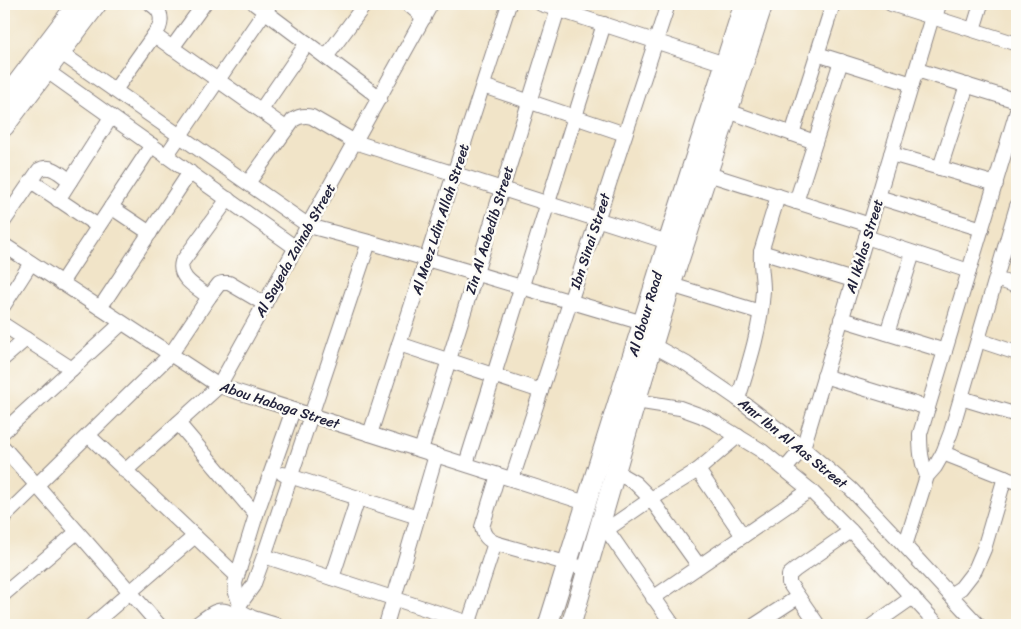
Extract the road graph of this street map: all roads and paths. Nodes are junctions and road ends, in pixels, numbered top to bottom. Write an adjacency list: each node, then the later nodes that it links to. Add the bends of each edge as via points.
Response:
1 (77, 4): 27 (street)
2 (97, 4): 27 (street)
3 (151, 4): 23 (street, via 161,17)
4 (204, 4): 28 (street)
5 (365, 4): 30 (street)
6 (408, 4): 20 (street)
7 (432, 4): 20 (street, Al Sayeda Zainab Street)
8 (510, 4): 37 (street, Al Moez Ldin Allah Street)
9 (542, 4): 18 (street)
10 (668, 4): 24 (street, Ibn Sinai Street)
11 (744, 4): 32 (street, Al Obour Road)
12 (763, 4): 44 (street, Al Obour Road)
13 (833, 4): 29 (street)
14 (891, 4): 19 (street)
15 (939, 4): 19 (street, Al Ikhlas Street)
16 (981, 4): 22 (street)
17 (263, 6): 25 (street); 35 (street)
18 (558, 9): 21 (street); 42 (street, Zin Al Aabedib Street)
19 (934, 17): 22 (street); 34 (street, Al Ikhlas Street)
20 (424, 18): 39 (street, Al Sayeda Zainab Street)
21 (604, 24): 24 (street); 47 (street)
22 (973, 30): 26 (street)
23 (154, 35): 28 (street); 38 (street)
24 (656, 42): 32 (street); 50 (street, Ibn Sinai Street)
25 (307, 43): 30 (street); 43 (street)
26 (1017, 44)
27 (54, 48): 33 (street); 38 (street)
28 (172, 48): 35 (street)
29 (817, 54): 31 (street); 51 (street)
30 (326, 57): 39 (street)
31 (841, 61): 34 (street); 54 (street)
32 (725, 64): 84 (street, Al Obour Road)
33 (40, 66): 40 (street); 46 (street); 48 (street)
34 (915, 77): 36 (street); 56 (street, Al Ikhlas Street)
35 (218, 81): 43 (street); 52 (street)
36 (967, 85): 41 (street); 58 (street)
37 (482, 86): 42 (street); 60 (street, Al Moez Ldin Allah Street)
38 (115, 90): 52 (street)
39 (380, 98): 53 (street, Al Sayeda Zainab Street)
40 (4, 100)
41 (1017, 101)
42 (529, 102): 47 (street); 66 (street, Zin Al Aabedib Street)
43 (261, 110): 49 (street)
44 (728, 111): 51 (street); 61 (street, Al Obour Road)
45 (1017, 111): 65 (street)
46 (111, 117): 55 (street); 62 (street)
47 (575, 117): 50 (street); 72 (street)
48 (4, 127)
49 (287, 129): 53 (street, via 293,120 307,115); 64 (street)
50 (625, 134): 75 (street, Ibn Sinai Street)
51 (792, 134): 54 (street)
52 (180, 136): 57 (street); 64 (street)
53 (355, 142): 60 (street); 78 (street, Al Sayeda Zainab Street)
54 (815, 142): 71 (street)
55 (152, 145): 57 (street); 74 (street)
56 (891, 154): 58 (street); 68 (street, Al Ikhlas Street)
57 (166, 156): 59 (street)
58 (940, 168): 65 (street)
59 (190, 172): 69 (street); 82 (street)
60 (454, 174): 66 (street); 89 (street, Al Moez Ldin Allah Street)
61 (708, 174): 67 (street); 96 (street, Al Obour Road)
62 (70, 180): 63 (street, via 45,167); 70 (street)
63 (31, 182): 70 (street); 76 (street)
64 (248, 184): 78 (street)
65 (996, 184): 79 (street)
66 (502, 189): 72 (street); 92 (street, Zin Al Aabedib Street)
67 (778, 196): 71 (street); 87 (street)
68 (878, 197): 79 (street); 80 (street, Al Ikhlas Street)
69 (228, 199): 86 (street); 99 (street, via 181,266 184,278)
70 (58, 200): 77 (street)
71 (796, 202): 80 (street)
72 (548, 204): 75 (street); 98 (street)
73 (1017, 206): 81 (street)
74 (111, 207): 77 (street); 82 (street)
75 (597, 219): 84 (street); 100 (street, Ibn Sinai Street)
76 (4, 222)
77 (98, 226): 95 (street)
78 (309, 226): 83 (street); 86 (street, Al Sayeda Zainab Street)
79 (982, 229): 91 (street)
80 (868, 231): 88 (street); 93 (street, Al Ikhlas Street)
81 (1014, 231): 94 (street)
82 (150, 233): 103 (street)
83 (368, 242): 89 (street); 129 (street)
84 (668, 242): 107 (street, Al Obour Road)
85 (4, 245): 90 (street, Abou Habaga Street)
86 (296, 248): 101 (street, Al Sayeda Zainab Street)
87 (761, 252): 93 (street); 104 (street, via 763,290)
88 (913, 252): 91 (street); 109 (street)
89 (427, 259): 92 (street); 112 (street, Al Moez Ldin Allah Street)
90 (32, 263): 95 (street, Abou Habaga Street); 102 (street)
91 (970, 271): 114 (street)
92 (476, 274): 98 (street); 118 (street, Zin Al Aabedib Street)
93 (853, 280): 105 (street, Al Ikhlas Street)
94 (996, 280): 97 (street); 111 (street)
95 (61, 283): 103 (street, Abou Habaga Street)
96 (671, 285): 104 (street); 113 (street, Al Obour Road)
97 (1017, 286)
98 (521, 287): 100 (street); 120 (street)
99 (209, 297): 101 (street, via 219,284 226,282); 116 (street)
100 (570, 302): 107 (street); 123 (street, Ibn Sinai Street)
101 (265, 304): 122 (street, Al Sayeda Zainab Street)
102 (4, 305)
103 (100, 308): 106 (street, Abou Habaga Street)
104 (760, 312): 125 (street, via 752,354)
105 (842, 319): 109 (street); 121 (street, Al Ikhlas Street)
106 (122, 323): 116 (street, Abou Habaga Street); 119 (street)
107 (643, 323): 156 (street, Al Obour Road)
108 (4, 325): 110 (street)
109 (887, 333): 114 (street)
110 (26, 339): 117 (street); 119 (street)
111 (978, 340): 115 (street); 124 (street)
112 (399, 344): 118 (street); 133 (street, Al Moez Ldin Allah Street)
113 (654, 346): 125 (street, Amr Ibn Al Aas Street); 126 (street, Al Obour Road)
114 (945, 351): 127 (street)
115 (1017, 353)
116 (170, 354): 122 (street, Abou Habaga Street); 134 (street)
117 (4, 358)
118 (448, 361): 120 (street); 138 (street, Zin Al Aabedib Street)
119 (72, 369): 132 (street)
120 (494, 376): 123 (street); 141 (street)
121 (824, 376): 127 (street); 137 (street, Al Ikhlas Street)
122 (219, 386): 128 (street, Abou Habaga Street); 131 (street, Al Sayeda Zainab Street)
123 (541, 391): 150 (street, Ibn Sinai Street)
124 (961, 398): 130 (street); 139 (street)
125 (738, 399): 137 (street, Amr Ibn Al Aas Street)
126 (636, 401): 135 (street, Amr Ibn Al Aas Street, via 687,411); 146 (street, Al Obour Road)
127 (928, 408): 149 (street, via 920,434 922,463)
128 (293, 410): 129 (street, Abou Habaga Street); 143 (street)
129 (311, 415): 133 (street, Abou Habaga Street); 148 (street)
130 (1017, 416)
131 (178, 423): 145 (street, Al Sayeda Zainab Street); 157 (street)
132 (4, 431)
133 (370, 434): 138 (street, Abou Habaga Street)
134 (88, 435): 145 (street); 152 (street)
135 (738, 436): 142 (street, Amr Ibn Al Aas Street); 144 (street)
136 (4, 448): 152 (street)
137 (803, 448): 142 (street, Al Ikhlas Street); 166 (street, Amr Ibn Al Aas Street, via 851,489)
138 (421, 450): 140 (street, Abou Habaga Street)
139 (943, 453): 149 (street); 151 (street)
140 (436, 455): 141 (street, Abou Habaga Street); 159 (street)
141 (466, 464): 147 (street, Abou Habaga Street)
142 (785, 469): 153 (street, Amr Ibn Al Aas Street)
143 (272, 470): 148 (street); 157 (street)
144 (698, 470): 155 (street); 164 (street)
145 (126, 471): 163 (street)
146 (616, 472): 155 (street, via 635,483); 160 (street, Al Obour Road)
147 (498, 474): 150 (street, Abou Habaga Street); 165 (street, via 482,527 488,540)
148 (290, 476): 154 (street); 167 (street)
149 (927, 476): 166 (street)
150 (512, 479): 156 (street, Abou Habaga Street)
151 (1011, 479): 175 (street, via 975,570 962,588)
152 (37, 485): 158 (street); 162 (street)
153 (810, 490): 161 (street, Amr Ibn Al Aas Street); 164 (street)
154 (358, 498): 159 (street); 172 (street)
155 (651, 499): 160 (street); 169 (street)
156 (586, 503): 168 (street, Al Obour Road)
157 (256, 515): 171 (street)
158 (4, 517)
159 (418, 517): 177 (street)
160 (604, 526): 170 (street, Al Obour Road); 178 (street)
161 (851, 531): 176 (street, via 791,572 789,583); 179 (street, Amr Ibn Al Aas Street)
162 (77, 532): 173 (street); 174 (street)
163 (195, 536): 171 (street); 174 (street)
164 (743, 536): 169 (street)
165 (495, 543): 168 (street); 181 (street)
166 (905, 546): 175 (street, Amr Ibn Al Aas Street)
167 (264, 556): 172 (street); 180 (street)
168 (568, 563): 170 (street); 187 (street, Al Obour Road)
169 (699, 566): 178 (street)
170 (588, 569): 188 (street, Al Obour Road)
171 (237, 576): 180 (street)
172 (332, 578): 177 (street)
173 (5, 590)
174 (130, 592): 182 (street); 183 (street)
175 (950, 595): 194 (street, Amr Ibn Al Aas Street)
176 (798, 597): 190 (street); 191 (street)
177 (394, 598): 181 (street); 186 (street)
178 (653, 598): 189 (street)
179 (913, 598): 192 (street); 193 (street, Amr Ibn Al Aas Street)
180 (237, 617): 184 (street, via 215,614); 185 (street)
181 (469, 624)
182 (92, 625)
183 (159, 625)
184 (200, 625)
185 (276, 625)
186 (386, 625)
187 (548, 625)
188 (571, 625)
189 (673, 625)
190 (755, 625)
191 (818, 625)
192 (873, 625)
193 (938, 625)
194 (978, 625)

